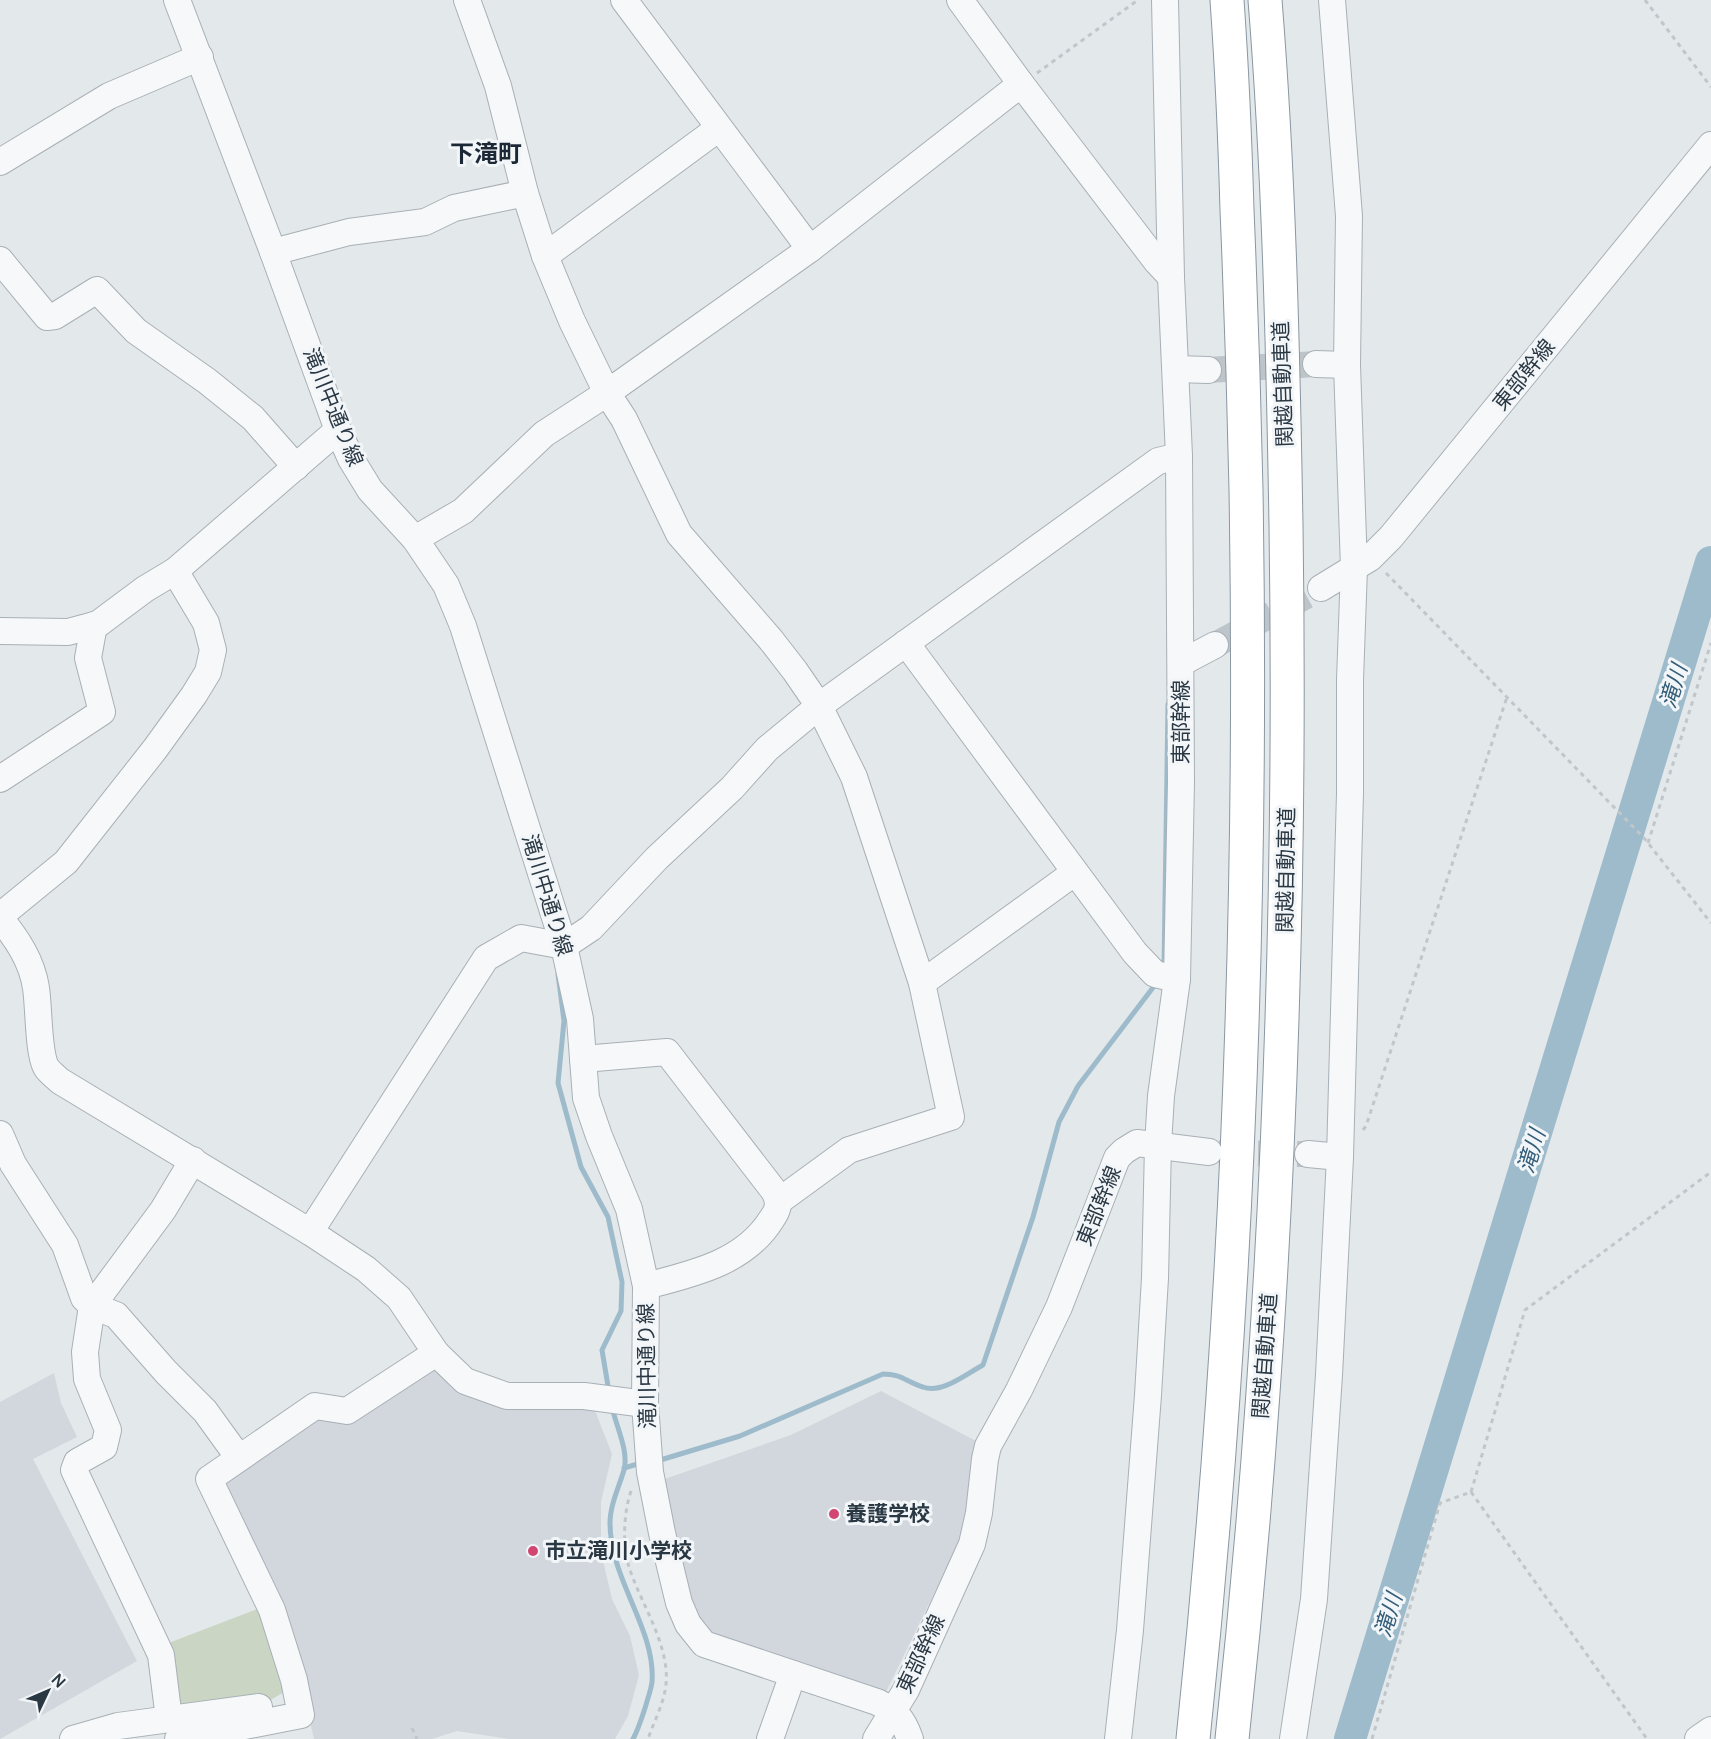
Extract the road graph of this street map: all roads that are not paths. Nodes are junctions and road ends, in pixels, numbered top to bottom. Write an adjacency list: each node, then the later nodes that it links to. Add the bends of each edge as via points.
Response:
1 (177, 0): 9 (street, 滝川中通り線)
2 (467, 0): 14 (street, via 498,86)
3 (624, 0): 11 (street)
4 (960, 0): 10 (street)
5 (1165, 0): 19 (street)
6 (1227, 0): 67 (highway, 関越自動車道, via 1244,383 1247,848 1231,1270 1218,1468)
7 (1265, 0): 68 (highway, 関越自動車道, via 1283,373 1287,841 1273,1233 1258,1467)
8 (1332, 0): 21 (street, via 1349,216)
9 (200, 57): 13 (street, via 109,96); 16 (street, 滝川中通り線)
10 (1021, 84): 15 (street); 19 (street)
11 (719, 128): 15 (street); 17 (street)
12 (1711, 146): 29 (street, 東部幹線, via 1398,528)
13 (0, 162)
14 (525, 193): 16 (street, via 454,208 425,222 349,232); 17 (street)
15 (810, 249): 24 (street)
16 (273, 252): 25 (street, 滝川中通り線)
17 (545, 256): 24 (street)
18 (0, 260): 27 (street, via 47,317 97,290 135,331 253,418)
19 (1171, 277): 22 (street)
20 (1316, 364): 21 (street)
21 (1347, 365): 29 (street)
22 (1176, 369): 23 (street); 26 (street)
23 (1208, 370)
24 (607, 393): 28 (street, via 544,434 463,511); 37 (street, via 624,419 679,534 771,640)
25 (338, 430): 27 (street); 28 (street, 滝川中通り線, via 370,490)
26 (1179, 456): 34 (street, via 1158,461); 36 (street)
27 (296, 467): 30 (street)
28 (415, 539): 41 (street, 滝川中通り線, via 446,585 463,626)
29 (1362, 563): 31 (street, 東部幹線); 49 (street, via 1350,681)
30 (175, 570): 32 (street); 40 (street, via 206,623 213,650 208,672 155,749 66,862)
31 (1321, 588)
32 (94, 625): 33 (street, via 68,632); 38 (street, via 87,658 102,712)
33 (0, 631)
34 (906, 643): 37 (street); 39 (street)
35 (1215, 645): 36 (street, 東部幹線)
36 (1182, 663): 42 (street, 東部幹線)
37 (819, 706): 41 (street, via 767,749 732,789 657,858 591,928); 43 (street, via 854,777)
38 (0, 779)
39 (1074, 873): 42 (street, via 1135,953); 43 (street)
40 (0, 917): 50 (street, via 28,959 36,986 46,1067 60,1081)
41 (564, 946): 44 (street, 滝川中通り線, via 580,1019); 52 (street, via 521,938 486,958)
42 (1166, 976): 46 (street, 東部幹線)
43 (922, 984): 51 (street, via 951,1117 849,1150)
44 (583, 1059): 51 (street, via 667,1052); 53 (street, 滝川中通り線, via 586,1098 629,1209)
45 (0, 1134): 54 (street, via 13,1164 64,1245 84,1298)
46 (1158, 1145): 47 (street); 59 (street, 東部幹線, via 1137,1143 1124,1151 1112,1168 1059,1307 988,1446 972,1544); 66 (street, via 1148,1395)
47 (1209, 1152)
48 (1308, 1154): 49 (street)
49 (1340, 1157): 69 (street, via 1314,1599)
50 (193, 1160): 52 (street); 54 (street, via 163,1210)
51 (779, 1201): 53 (street, via 765,1231 739,1254 697,1273)
52 (310, 1232): 55 (street, via 366,1269 399,1298)
53 (646, 1286): 56 (street, 滝川中通り線)
54 (92, 1306): 57 (street, via 116,1315 205,1411); 60 (street, via 85,1352 87,1378 108,1430 104,1447 77,1462 74,1470 161,1655)
55 (436, 1353): 56 (street, via 465,1381 507,1396 584,1396); 57 (street, via 347,1411 315,1406)
56 (645, 1404): 58 (street, 滝川中通り線, via 662,1533 676,1593 688,1624 704,1644)
57 (239, 1458): 60 (street, via 209,1479 272,1610 298,1702)
58 (793, 1674): 59 (street, 滝川中通り線); 63 (street)
59 (894, 1710): 64 (street, 東部幹線); 65 (street)
60 (174, 1729): 62 (street, via 118,1726)
61 (1711, 1730): 70 (street)
62 (73, 1739)
63 (770, 1739)
64 (876, 1739)
65 (910, 1739)
66 (1118, 1739)
67 (1193, 1739)
68 (1232, 1739)
69 (1293, 1739)
70 (1698, 1739)

